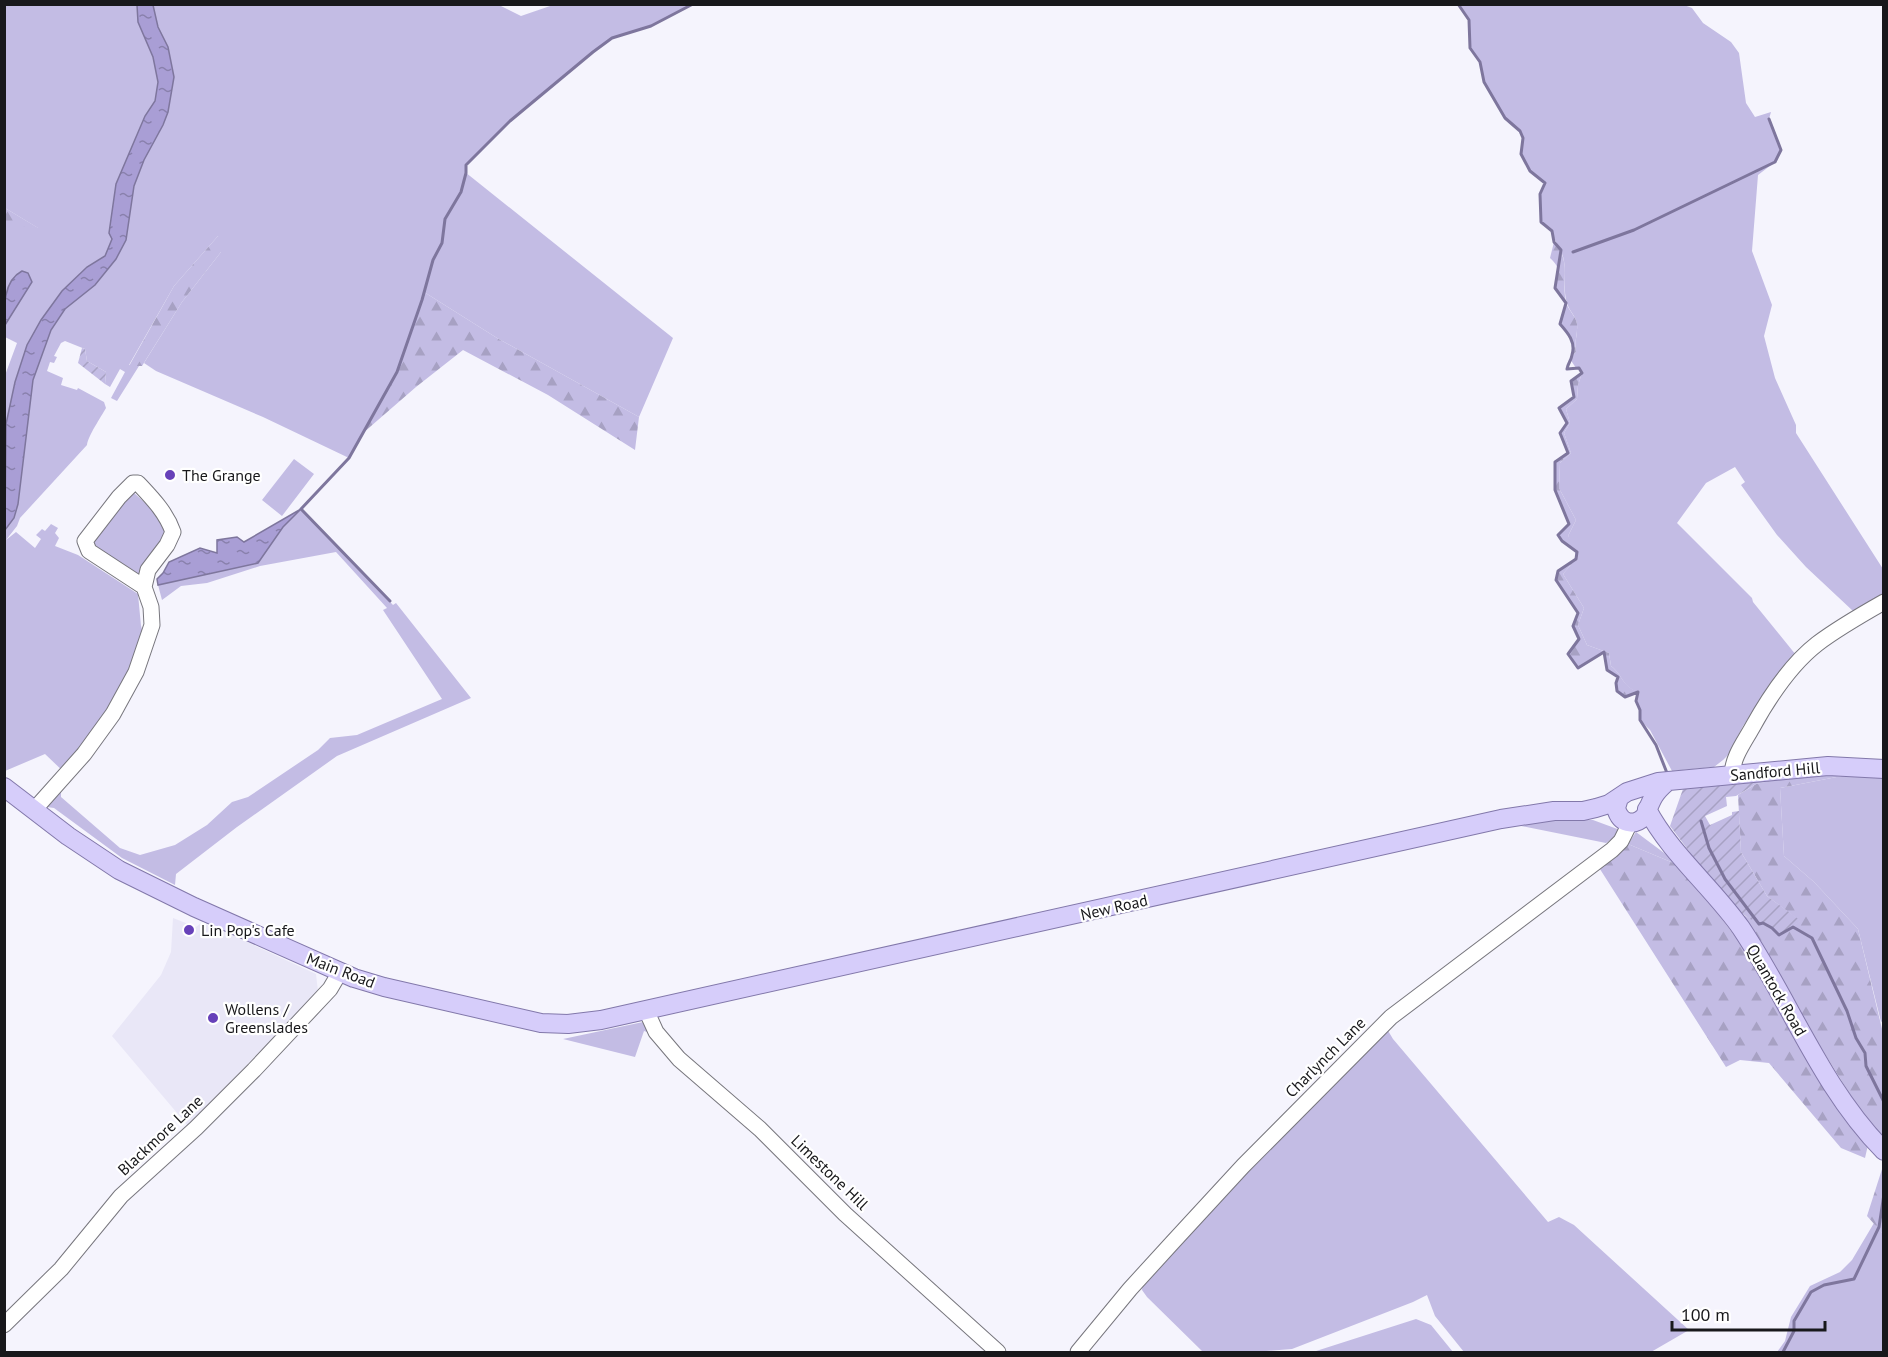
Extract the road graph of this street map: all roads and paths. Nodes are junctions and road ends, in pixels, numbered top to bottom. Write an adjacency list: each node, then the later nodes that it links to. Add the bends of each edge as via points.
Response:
1 (144, 587): 1 (street, via 88,551 85,541 133,483 138,483 159,506 173,532 148,570); 8 (street, via 152,625 136,672 113,714 84,754)
2 (1884, 602): 4 (street, via 1816,645 1799,662 1756,720 1733,761)
3 (1884, 769): 4 (main road, Sandford Hill, via 1828,766)
4 (1732, 774): 5 (main road, Sandford Hill)
5 (1667, 782): 7 (main road, Sandford Hill, via 1649,784); 10 (main road)
6 (4, 787): 8 (main road, Main Road)
7 (1625, 794): 9 (main road, New Road, via 1609,804); 10 (main road, Quantock Road, via 1642,795); 10 (main road, via 1616,808)
8 (34, 810): 11 (main road, Main Road, via 100,859 147,885)
9 (1583, 811): 10 (main road, New Road); 12 (main road, New Road, via 1502,819)
10 (1637, 816): 13 (main road, Quantock Road, via 1664,834 1740,927 1834,1088); 16 (street, Charlynch Lane, via 1612,850 1376,1031 1172,1243)
11 (340, 972): 12 (main road, Main Road, via 384,987 541,1023 584,1023); 14 (street, Blackmore Lane, via 330,989 254,1070 121,1196 61,1269)
12 (646, 1010): 15 (street, Limestone Hill, via 656,1032 679,1059)
13 (1884, 1151)
14 (4, 1325)
15 (998, 1353)
16 (1078, 1353)

